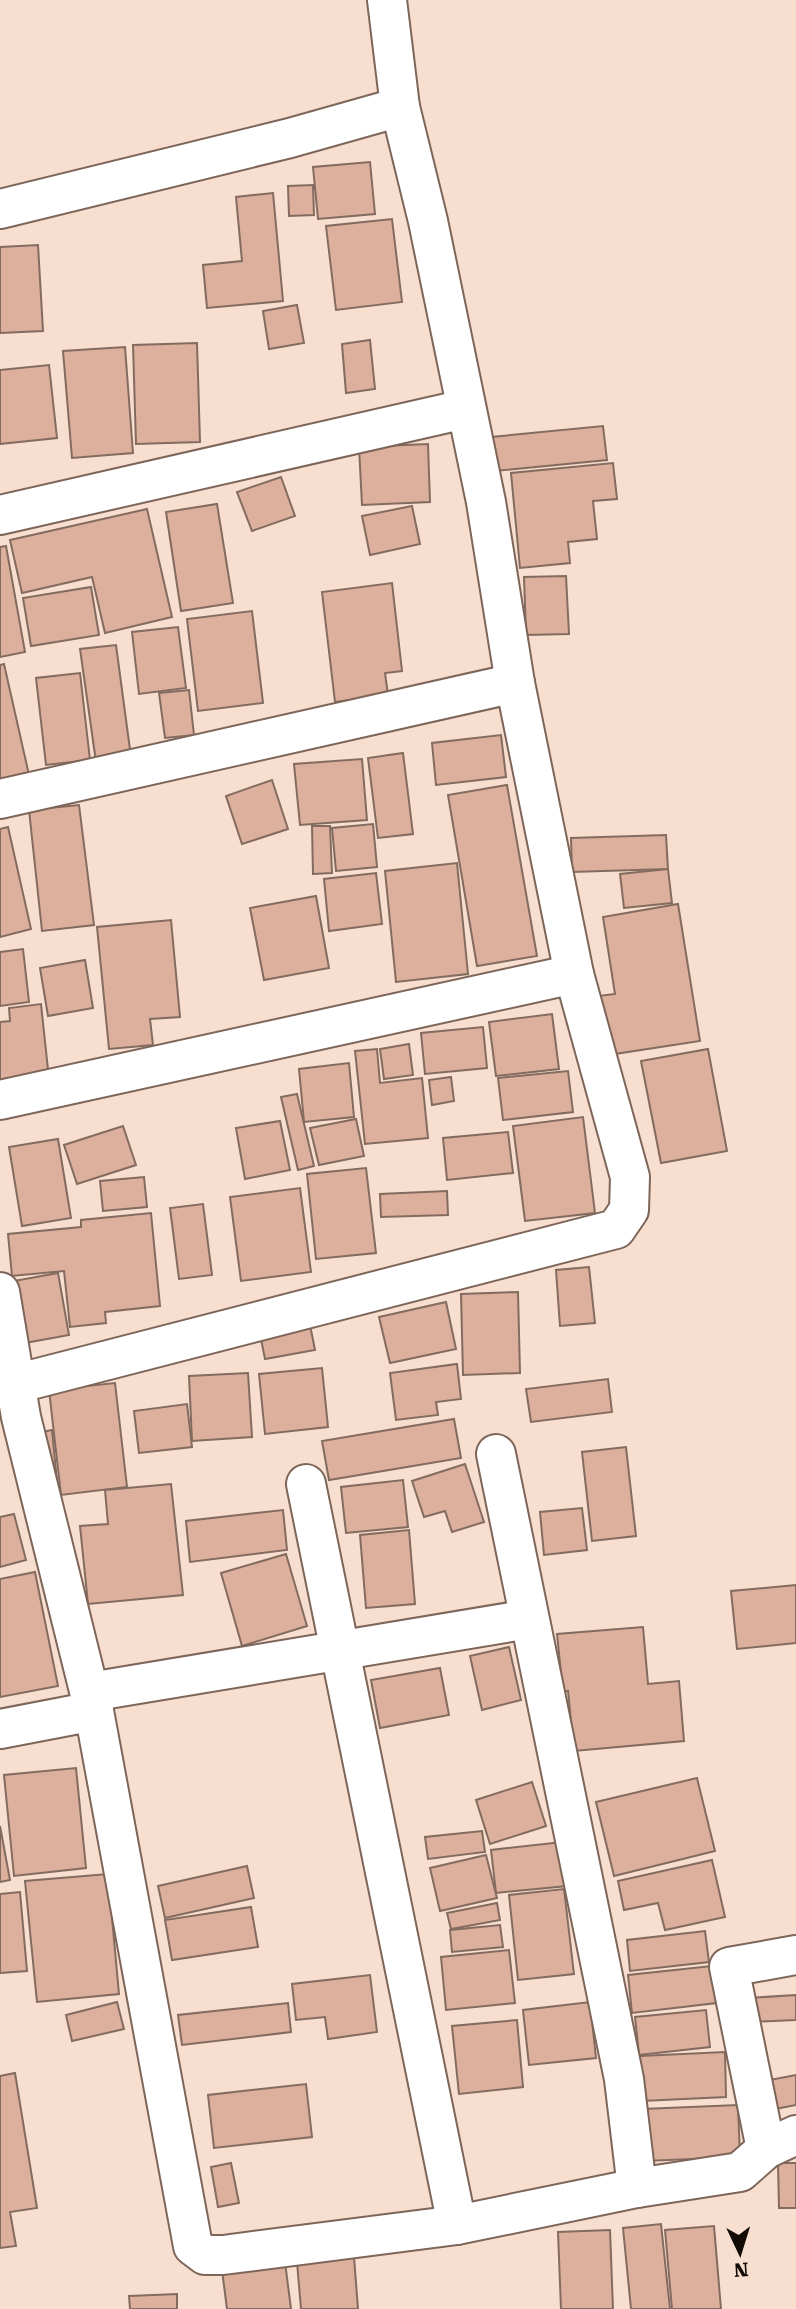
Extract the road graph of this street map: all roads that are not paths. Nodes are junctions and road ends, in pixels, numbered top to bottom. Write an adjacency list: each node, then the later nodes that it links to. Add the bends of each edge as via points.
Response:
1 (387, 0): 2 (street)
2 (400, 107): 3 (street); 4 (street)
3 (0, 209)
4 (465, 409): 5 (street); 6 (street, via 486,502)
5 (0, 515)
6 (515, 683): 7 (street); 8 (street)
7 (0, 799)
8 (574, 974): 9 (street); 11 (street, via 629,1177 629,1210 616,1230)
9 (0, 1100)
10 (0, 1292): 11 (street)
11 (12, 1407): 16 (street)
12 (496, 1454): 14 (street)
13 (306, 1484): 15 (street)
14 (529, 1619): 15 (street); 20 (street, via 624,2080)
15 (341, 1650): 16 (street); 21 (street)
16 (92, 1701): 17 (street); 21 (street, via 193,2246 205,2256 223,2255)
17 (0, 1729)
18 (796, 1955): 19 (street, via 729,1967)
19 (781, 2142): 20 (street, via 740,2172)
20 (637, 2188): 21 (street)
21 (457, 2225)

